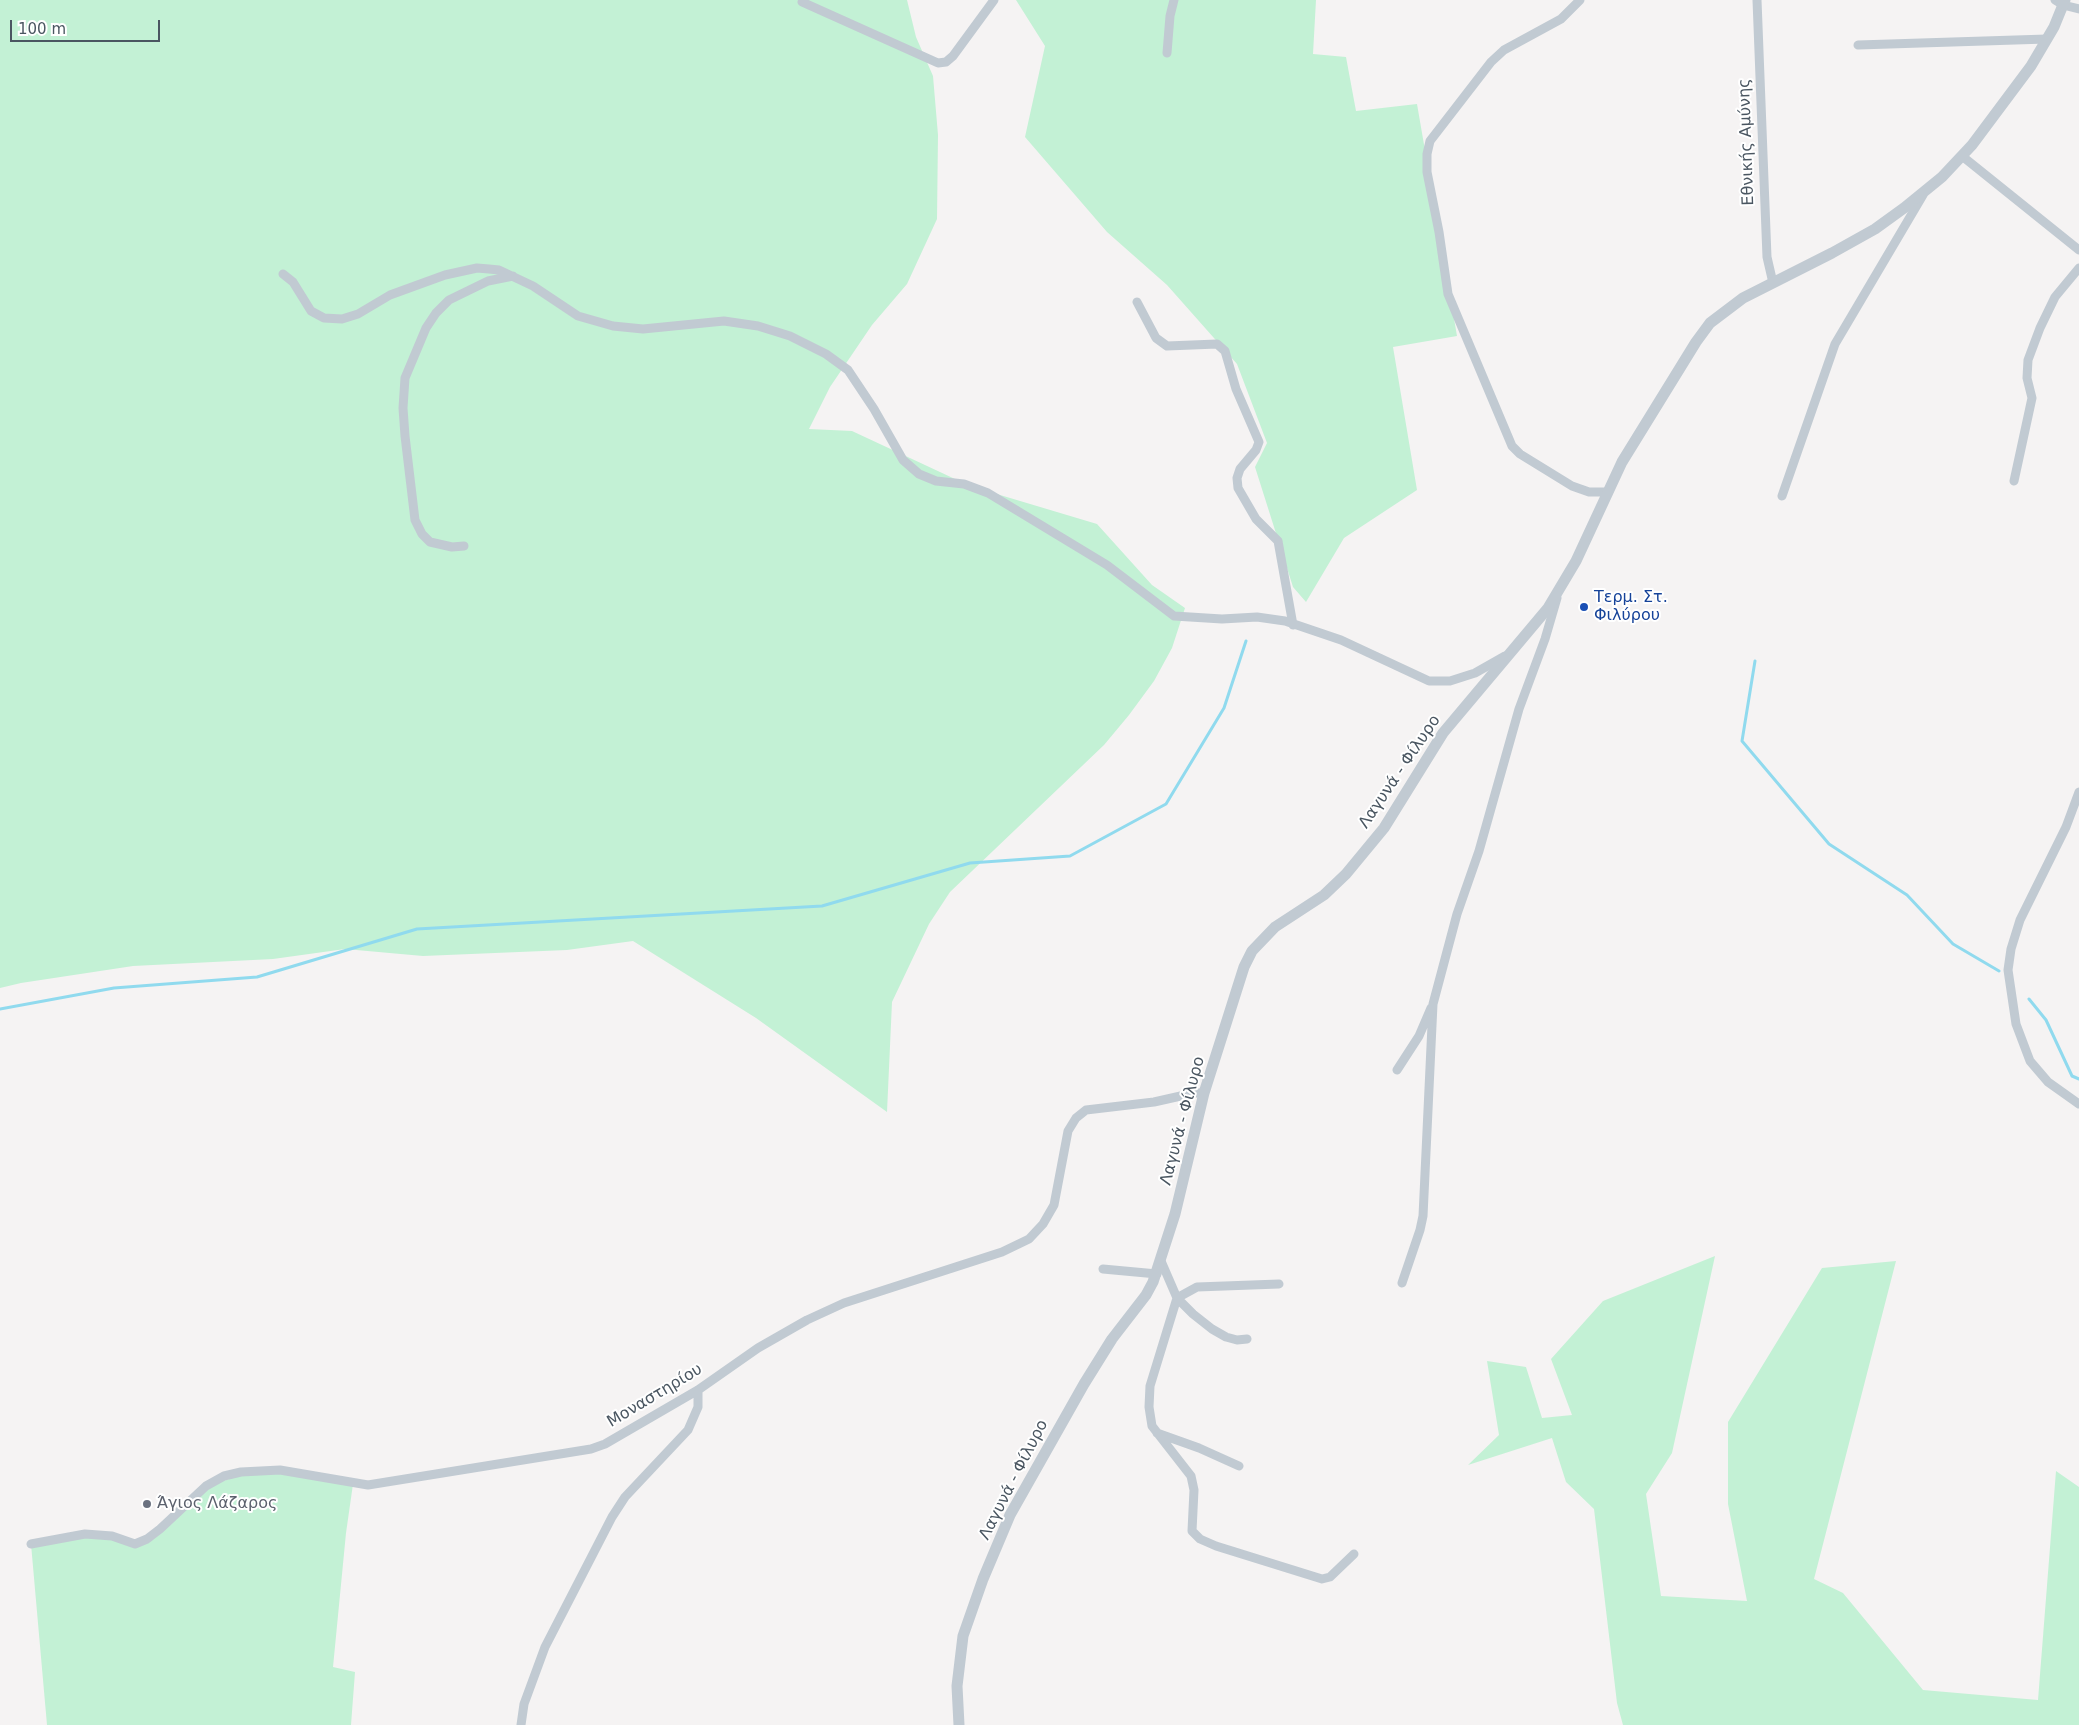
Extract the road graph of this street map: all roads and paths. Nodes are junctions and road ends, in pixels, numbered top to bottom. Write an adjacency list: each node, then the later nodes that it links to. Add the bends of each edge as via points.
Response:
1 (994, 0): 5 (street, via 953,56 938,63)
2 (1174, 0): 10 (street)
3 (1580, 0): 20 (street, via 1561,19 1504,50 1491,62 1430,141 1427,172 1448,294 1512,446 1572,486 1589,492)
4 (1757, 0): 17 (street, Εθνικής Αμύνης, via 1767,258)
5 (802, 2)
6 (2061, 2): 7 (street); 8 (street, Λαγυνά - Φίλυρο)
7 (2079, 9)
8 (2047, 39): 9 (street); 11 (street, Λαγυνά - Φίλυρο, via 2014,90)
9 (1858, 45)
10 (1167, 53)
11 (1962, 156): 12 (street, Λαγυνά - Φίλυρο); 13 (street)
12 (1926, 191): 17 (street, Λαγυνά - Φίλυρο, via 1874,229); 21 (street, via 1835,344)
13 (2079, 250)
14 (2079, 268): 19 (street, via 2055,297 2028,360 2027,378 2032,398)
15 (284, 274): 16 (street, via 293,282 311,311 324,318 342,319 358,314 390,295 446,275 477,268 499,270)
16 (513, 276): 22 (street, via 488,281 449,300 426,328 405,378 404,436 415,520 430,542); 24 (street, via 578,316 613,326 643,329 724,321 758,326 810,344 848,370 903,460 919,474 936,482 964,484 988,493 1107,565 1174,616 1257,617)
17 (1773, 283): 20 (street, Λαγυνά - Φίλυρο, via 1728,307 1705,329)
18 (1137, 302): 24 (street, via 1156,338 1167,346 1217,344 1225,351 1236,389 1259,442 1240,468 1238,488 1256,519 1281,549)
19 (2014, 481)
20 (1606, 492): 23 (street, Λαγυνά - Φίλυρο)
21 (1782, 496)
22 (464, 546)
23 (1558, 593): 25 (street, Λαγυνά - Φίλυρο); 27 (street, via 1519,709)
24 (1293, 625): 25 (street, via 1341,640 1430,681 1450,681 1475,673)
25 (1512, 652): 29 (street, Λαγυνά - Φίλυρο, via 1443,734 1384,828 1346,874 1324,895 1275,928 1252,951)
26 (2079, 792): 30 (street, via 2066,827 2018,926 2008,970 2016,1024 2030,1061 2048,1082)
27 (1433, 1004): 28 (street, via 1419,1036); 34 (street, via 1423,1216)
28 (1397, 1070)
29 (1204, 1093): 31 (street, Λαγυνά - Φίλυρο); 38 (street, Μοναστηρίου, via 1086,1110 1068,1131 1054,1205 1029,1239 1002,1252 827,1310 758,1348)
30 (2079, 1104)
31 (1161, 1261): 33 (street, Λαγυνά - Φίλυρο); 36 (street)
32 (1103, 1268): 33 (street)
33 (1157, 1274): 44 (street, Λαγυνά - Φίλυρο, via 1146,1295 1102,1353 1010,1515 963,1636 957,1686)
34 (1402, 1283)
35 (1278, 1284): 36 (street, via 1197,1287)
36 (1177, 1298): 37 (street, via 1212,1329 1226,1337); 39 (street, via 1150,1386 1149,1407 1152,1426)
37 (1247, 1339)
38 (698, 1390): 41 (street, Μοναστηρίου, via 591,1449 368,1485 280,1470 241,1472 224,1476 206,1486 160,1529 135,1544 112,1536 85,1534); 43 (street, via 698,1408 688,1430 625,1497 612,1517 545,1646 524,1704)
39 (1157, 1433): 40 (street); 42 (street, via 1191,1476 1194,1490 1192,1531 1200,1539 1322,1579 1330,1577)
40 (1239, 1466)
41 (31, 1544)
42 (1354, 1554)
43 (522, 1725)
44 (959, 1725)

